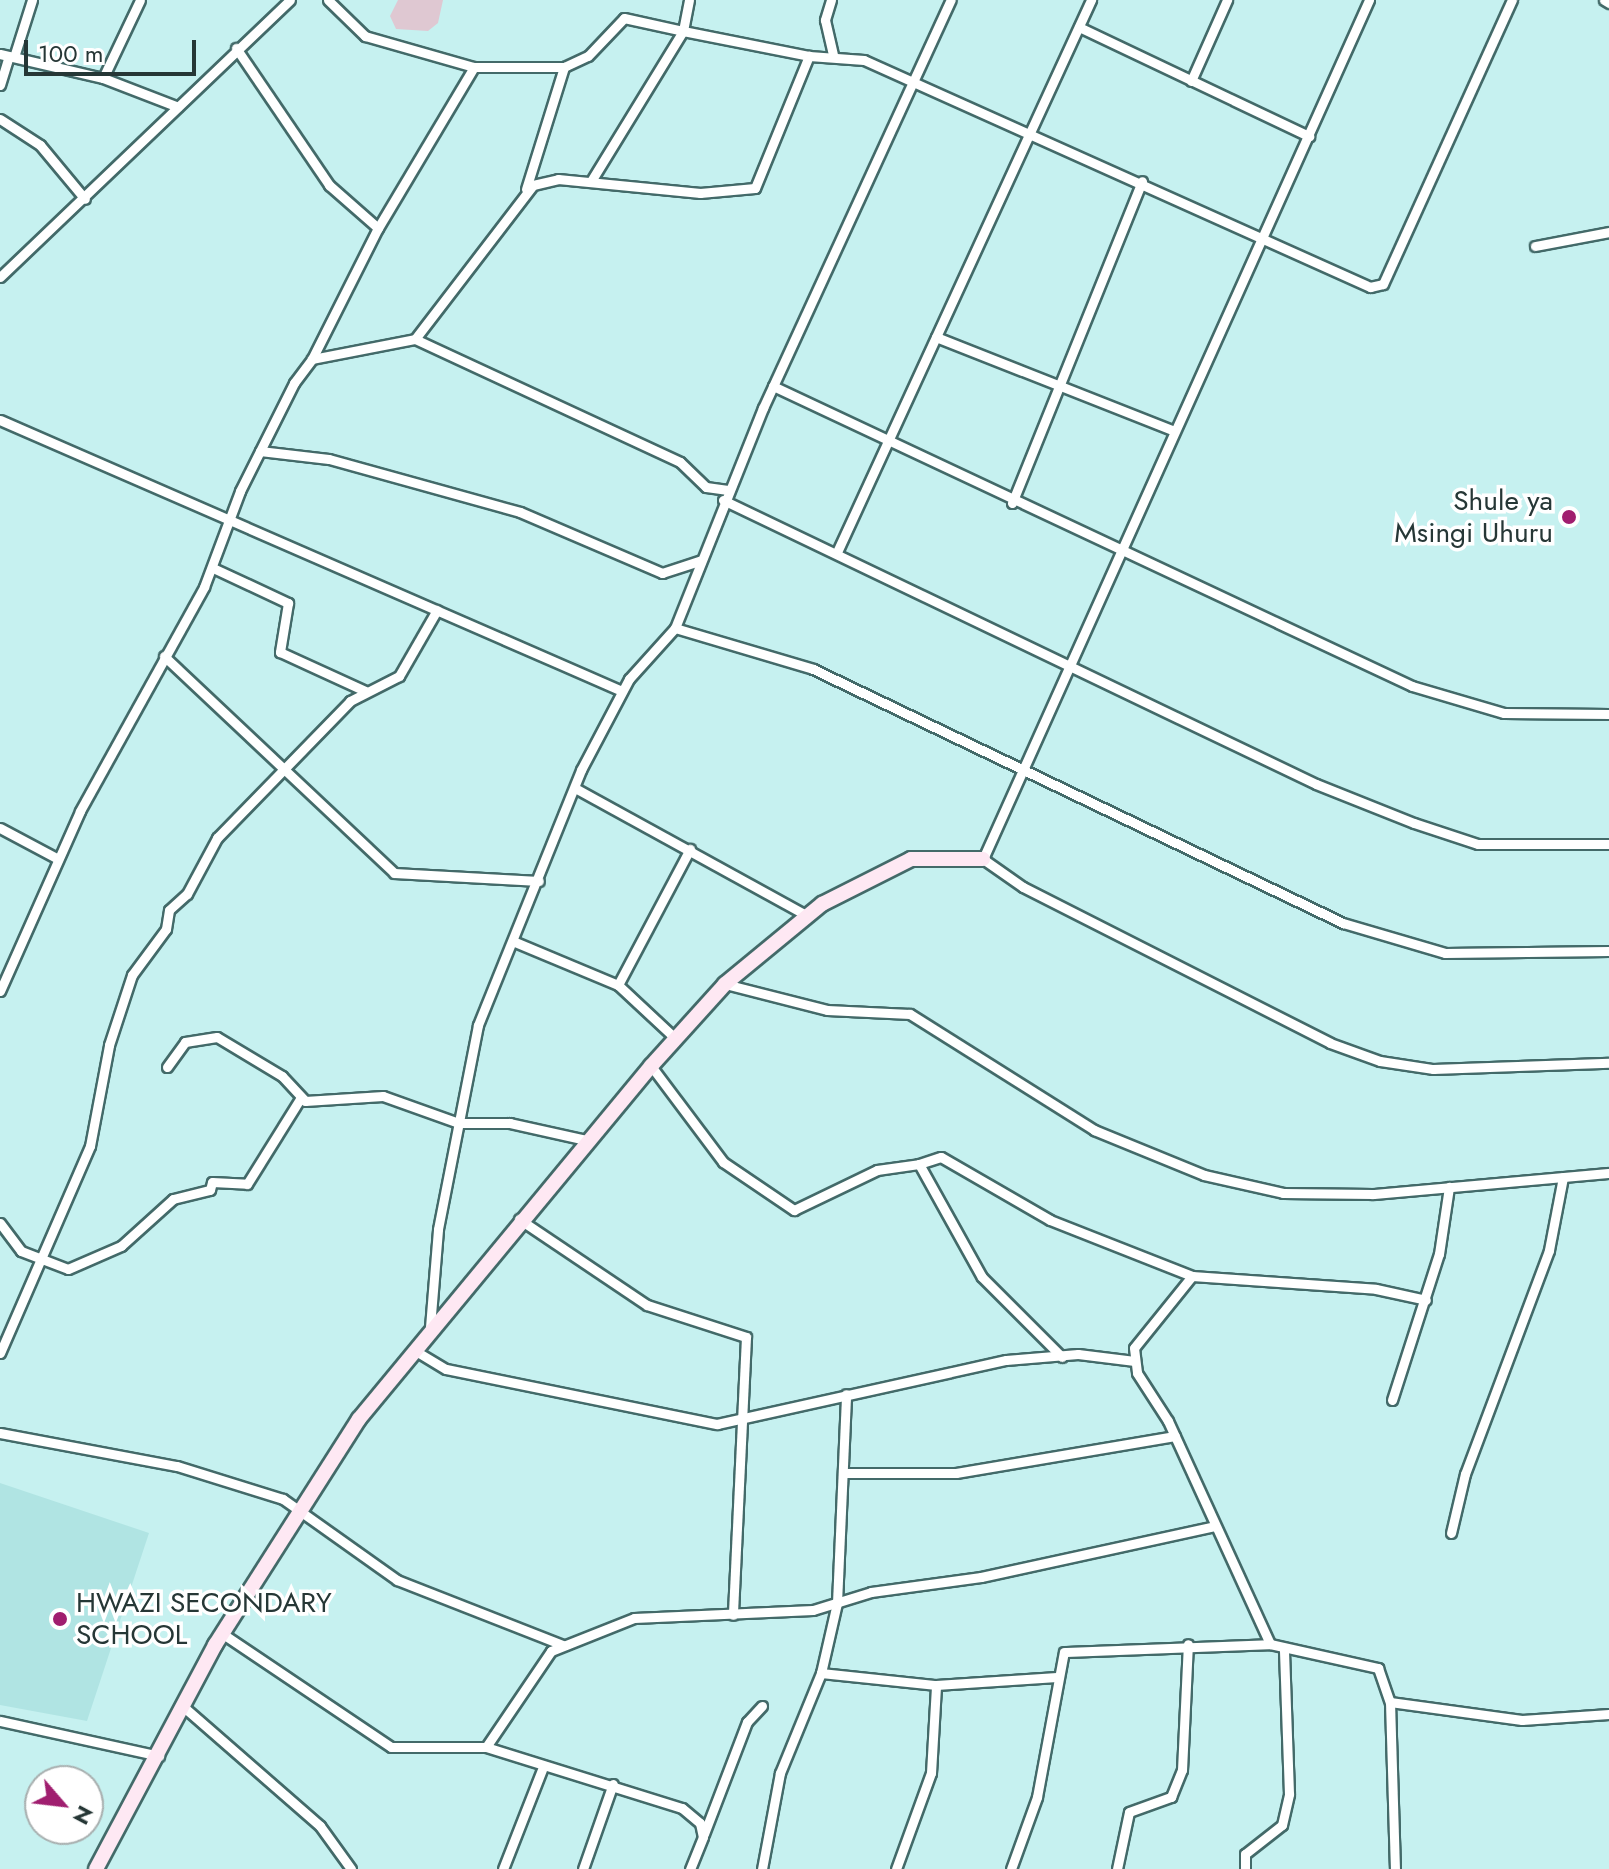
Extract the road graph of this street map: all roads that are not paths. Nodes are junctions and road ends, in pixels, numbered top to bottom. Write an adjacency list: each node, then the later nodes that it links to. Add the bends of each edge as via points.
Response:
1 (32, 0): 15 (street)
2 (140, 0): 20 (street)
3 (290, 0): 14 (street)
4 (328, 0): 18 (street, via 365,36)
5 (689, 0): 13 (street)
6 (831, 0): 17 (street, via 825,20)
7 (951, 0): 21 (street)
8 (1091, 0): 12 (street)
9 (1227, 0): 22 (street)
10 (1369, 0): 27 (street)
11 (1512, 0): 34 (street, via 1383,284 1370,287)
12 (1079, 27): 22 (street); 26 (street)
13 (683, 31): 16 (street); 19 (street, via 624,18 588,56); 28 (street)
14 (236, 48): 24 (street); 32 (street, via 329,185)
15 (8, 55): 20 (street); 23 (street)
16 (809, 56): 17 (street); 28 (street, via 755,188 688,192)
17 (833, 56): 21 (street, via 885,63)
18 (474, 67): 19 (street); 32 (street)
19 (564, 67): 30 (street)
20 (103, 78): 24 (street)
21 (915, 78): 26 (street); 41 (street)
22 (1191, 81): 27 (street)
23 (0, 85)
24 (178, 107): 31 (street)
25 (0, 119): 31 (street, via 40,145)
26 (1028, 135): 29 (street); 37 (street)
27 (1309, 136): 34 (street)
28 (591, 181): 30 (street, via 543,181)
29 (1142, 181): 34 (street); 40 (street)
30 (524, 194): 38 (street, via 466,280)
31 (85, 199): 36 (street)
32 (378, 228): 39 (street)
33 (1609, 232): 35 (street)
34 (1263, 237): 43 (street)
35 (1535, 246)
36 (0, 277)
37 (936, 337): 40 (street); 44 (street)
38 (415, 339): 39 (street); 46 (street, via 680,462 706,487)
39 (312, 359): 45 (street)
40 (1057, 384): 43 (street); 48 (street)
41 (773, 386): 44 (street); 46 (street)
42 (0, 420): 49 (street)
43 (1172, 430): 51 (street)
44 (890, 437): 48 (street); 50 (street)
45 (260, 451): 49 (street); 52 (street, via 329,459 520,512 662,573)
46 (728, 490): 47 (street)
47 (723, 500): 50 (street); 52 (street)
48 (1012, 503): 51 (street)
49 (232, 522): 53 (street); 54 (street)
50 (837, 552): 57 (street)
51 (1123, 554): 57 (street); 60 (street, via 1412,686 1504,713)
52 (700, 561): 55 (street)
53 (213, 568): 56 (street); 58 (street, via 288,603 280,652)
54 (437, 610): 58 (street, via 399,676); 59 (street)
55 (675, 628): 59 (street); 61 (street, via 798,663)
56 (164, 656): 62 (street); 67 (street)
57 (1073, 664): 61 (street); 65 (street, via 1316,784 1453,836 1539,849)
58 (365, 691): 62 (street)
59 (622, 691): 63 (street)
60 (1609, 714)
61 (1025, 765): 68 (street); 72 (street, via 1245,882 1343,923 1445,953)
62 (285, 768): 69 (street, via 394,873); 89 (street, via 217,838 132,975 109,1045 90,1146)
63 (575, 788): 66 (street); 69 (street)
64 (0, 828): 67 (street)
65 (1609, 844)
66 (690, 849): 70 (street); 74 (street)
67 (58, 859): 75 (street)
68 (983, 859): 70 (street, via 911,859); 77 (street, via 1023,887 1330,1043 1380,1061 1433,1069)
69 (539, 881): 71 (street)
70 (806, 915): 73 (street)
71 (515, 942): 74 (street); 81 (street, via 478,1025)
72 (1609, 951)
73 (725, 984): 76 (street); 86 (street, via 827,1010 910,1014 944,1029 1076,1120 1204,1175 1283,1193)
74 (618, 985): 76 (street)
75 (0, 991)
76 (676, 1039): 78 (street)
77 (1609, 1063)
78 (651, 1066): 82 (street); 83 (street, via 723,1162 794,1210 877,1170)
79 (167, 1067): 80 (street, via 185,1042 217,1037 282,1076)
80 (300, 1099): 81 (street, via 383,1096); 89 (street, via 247,1184 212,1182 210,1190 173,1199 121,1246 68,1269)
81 (459, 1123): 82 (street, via 510,1123); 92 (street, via 438,1229)
82 (586, 1140): 87 (street)
83 (919, 1164): 90 (street, via 941,1157 1050,1220); 95 (street, via 982,1277)
84 (1609, 1173): 85 (street)
85 (1563, 1177): 86 (street); 105 (street, via 1549,1250 1465,1474)
86 (1449, 1187): 91 (street)
87 (519, 1219): 92 (street); 99 (street, via 647,1305 746,1337)
88 (0, 1223): 89 (street, via 21,1251)
89 (39, 1258): 94 (street)
90 (1192, 1276): 91 (street, via 1376,1289); 96 (street, via 1134,1348)
91 (1426, 1300): 98 (street)
92 (430, 1327): 93 (street)
93 (414, 1350): 99 (street, via 462,1372 686,1419); 103 (street)
94 (0, 1353)
95 (1062, 1357): 96 (street); 97 (street, via 943,1370)
96 (1135, 1361): 101 (street)
97 (846, 1394): 99 (street); 102 (street)
98 (1392, 1400)
99 (747, 1420): 107 (street)
100 (0, 1433): 103 (street, via 177,1466)
101 (1175, 1436): 102 (street, via 956,1473); 104 (street)
102 (845, 1473): 106 (street)
103 (301, 1507): 108 (street); 111 (street, via 397,1580)
104 (1215, 1526): 106 (street); 110 (street)
105 (1451, 1533)
106 (837, 1603): 107 (street); 113 (street)
107 (733, 1615): 111 (street, via 634,1618)
108 (223, 1634): 118 (street); 121 (street, via 391,1747)
109 (1188, 1644): 110 (street, via 1243,1650); 114 (street, via 1064,1652); 134 (street, via 1182,1770 1171,1797 1129,1812)
110 (1270, 1644): 112 (street)
111 (563, 1645): 121 (street, via 536,1668)
112 (1284, 1649): 116 (street, via 1378,1668); 135 (street, via 1289,1794 1282,1825 1245,1854)
113 (821, 1673): 115 (street); 131 (street, via 780,1773)
114 (1057, 1677): 115 (street); 133 (street, via 1037,1797)
115 (936, 1685): 132 (street, via 931,1773)
116 (1390, 1702): 119 (street, via 1522,1720); 136 (street)
117 (762, 1706): 125 (street, via 747,1722)
118 (186, 1709): 122 (street); 127 (street, via 320,1826)
119 (1609, 1714)
120 (0, 1721): 122 (street)
121 (486, 1747): 123 (street)
122 (159, 1756): 126 (street)
123 (543, 1767): 124 (street); 128 (street)
124 (613, 1784): 125 (street, via 682,1808 700,1823); 129 (street)
125 (703, 1837): 130 (street)
126 (96, 1869)
127 (351, 1869)
128 (503, 1869)
129 (583, 1869)
130 (690, 1869)
131 (762, 1869)
132 (896, 1869)
133 (1011, 1869)
134 (1117, 1869)
135 (1245, 1869)
136 (1395, 1869)

